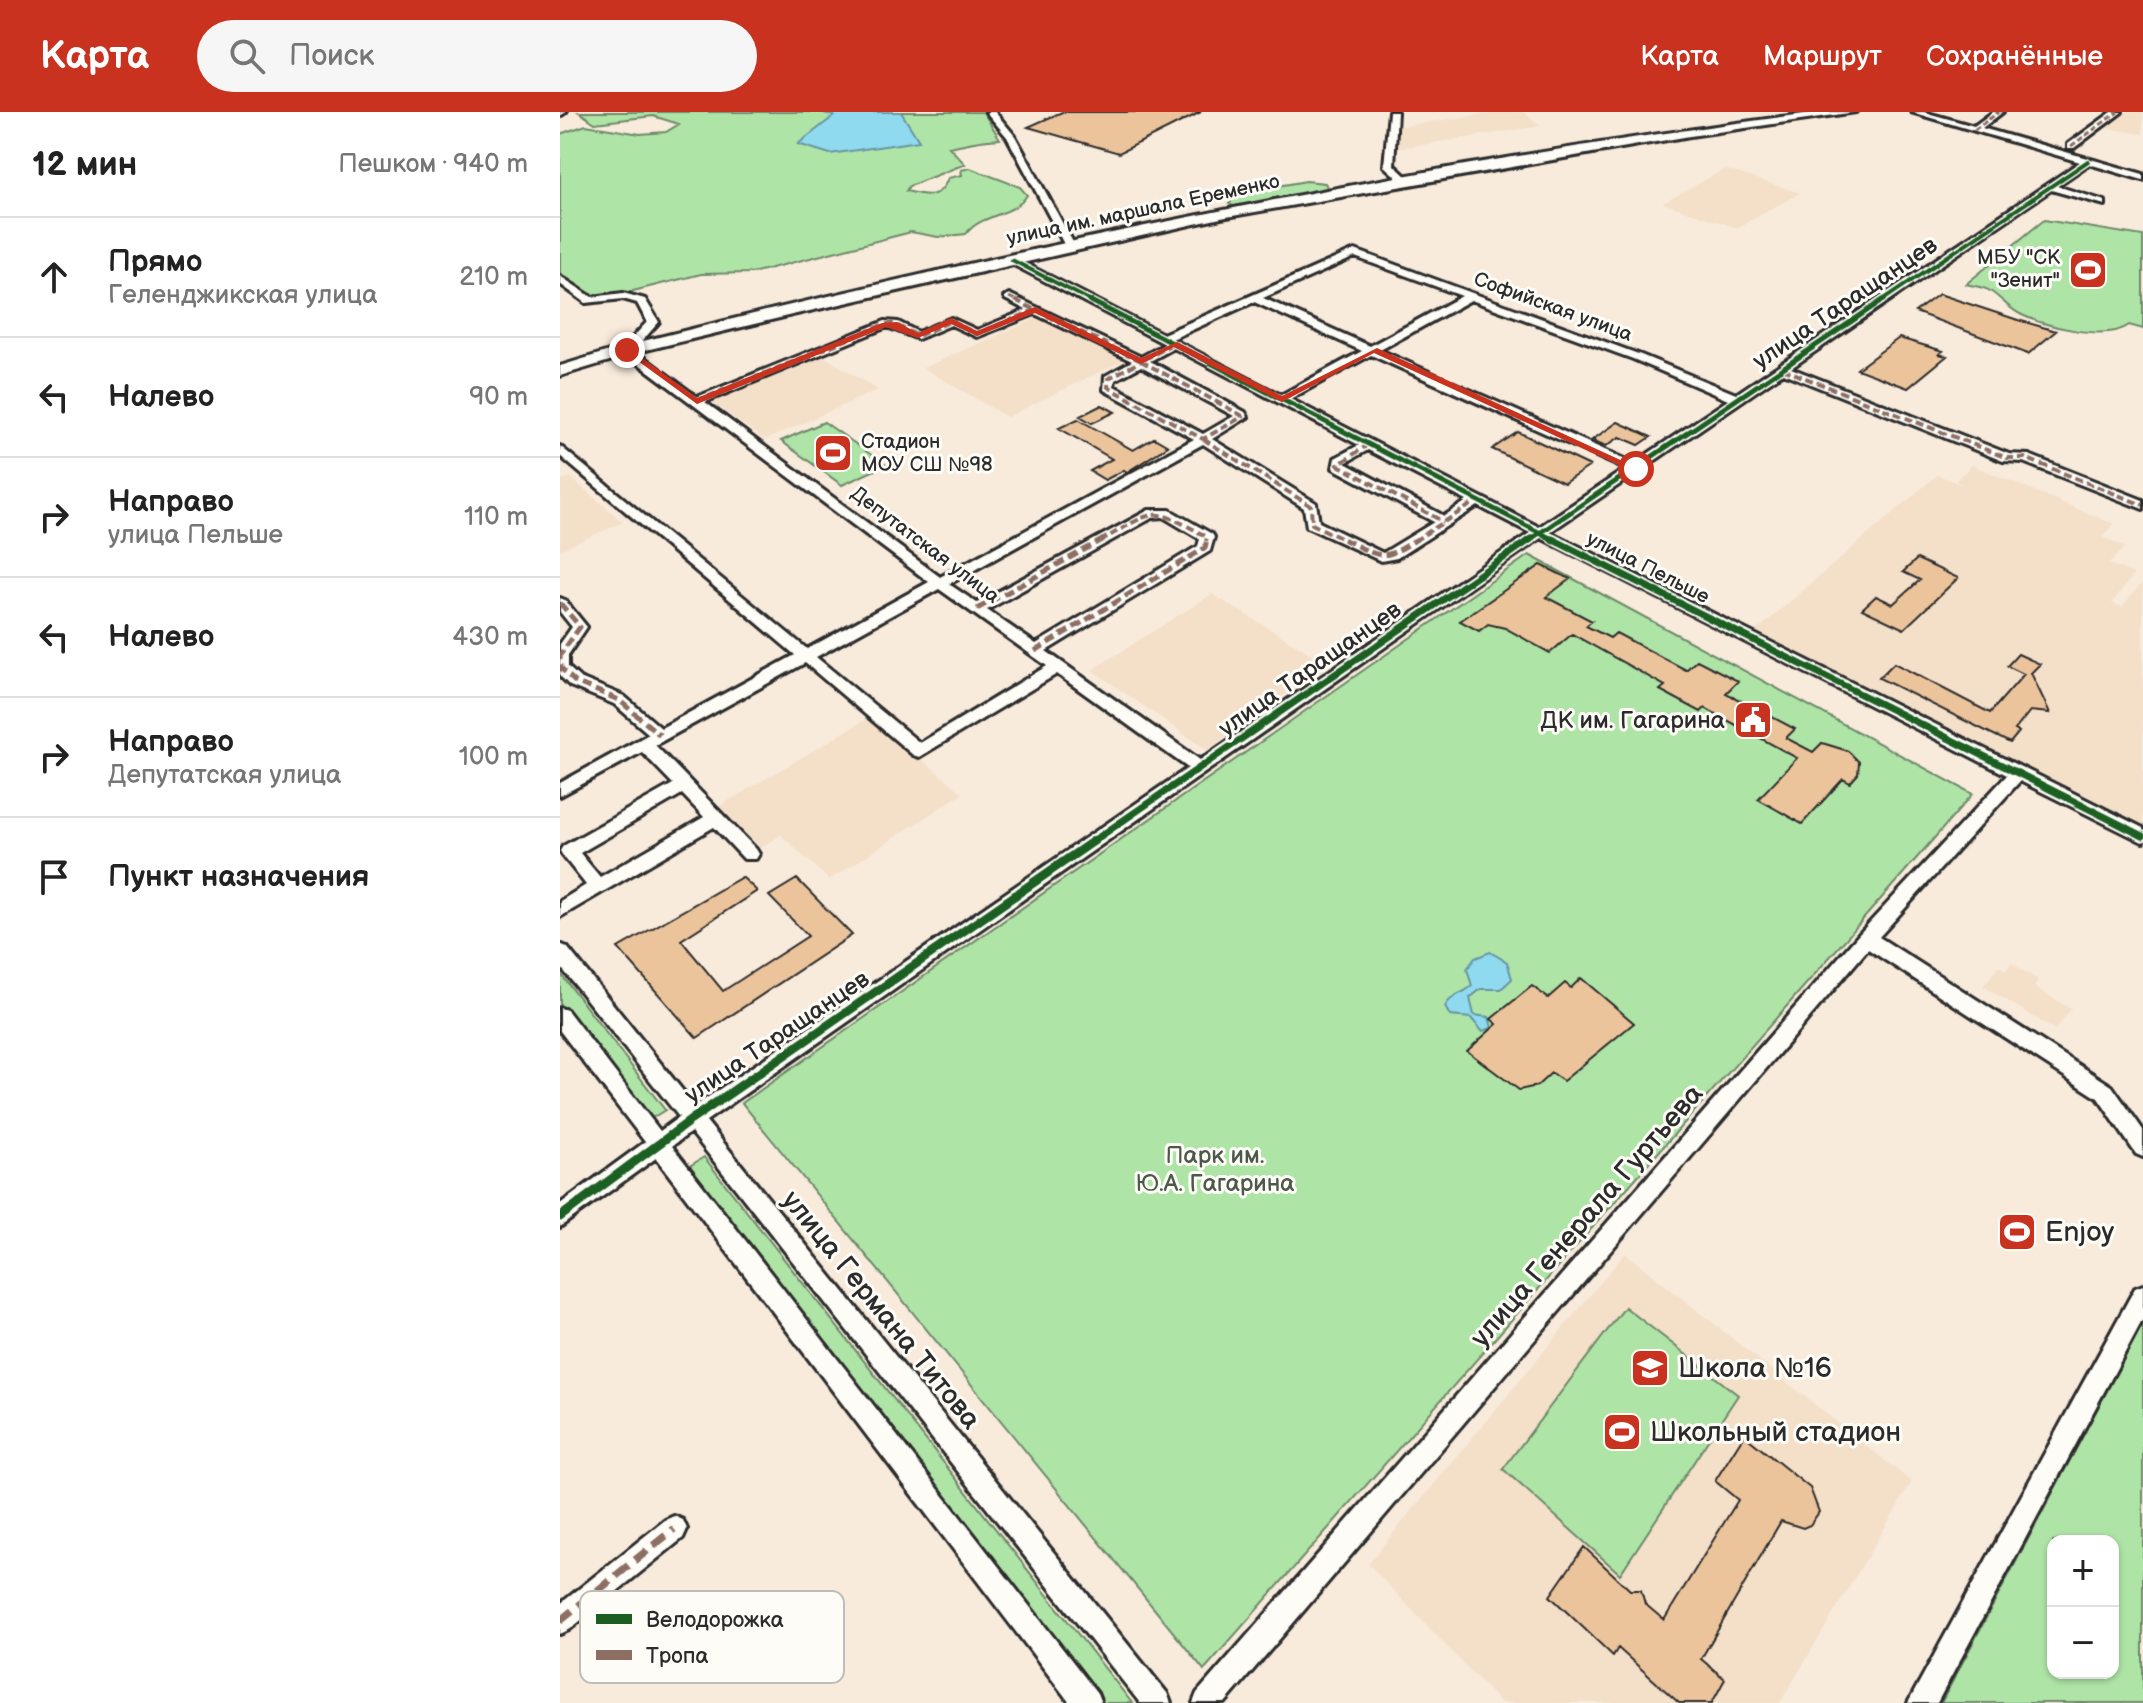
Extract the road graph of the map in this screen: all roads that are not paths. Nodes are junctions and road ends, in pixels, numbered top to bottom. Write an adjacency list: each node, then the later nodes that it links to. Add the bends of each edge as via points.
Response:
1 (990, 112): 18 (street, via 1011,136)
2 (1393, 112): 15 (street, via 1389,166)
3 (1788, 112): 10 (highway)
4 (1812, 112): 9 (highway)
5 (1850, 112): 9 (highway)
6 (1915, 112): 11 (street)
7 (1999, 112): 11 (street)
8 (2118, 112): 12 (street)
9 (1829, 115): 10 (highway)
10 (1741, 124): 15 (highway, улица им. маршала Еременко)
11 (1974, 130): 13 (street)
12 (2071, 146)
13 (2088, 161): 14 (street); 16 (street, улица Таращанцев)
14 (2143, 177)
15 (1405, 180): 18 (highway, улица им. маршала Еременко)
16 (2050, 187): 17 (street); 29 (street, улица Таращанцев)
17 (2102, 203)
18 (1070, 246): 19 (highway, улица им. маршала Еременко)
19 (1012, 260): 25 (street, улица Пельше); 26 (highway, улица им. маршала Еременко)
20 (560, 279): 26 (street, via 590,301 623,296 641,301 653,322)
21 (1470, 296): 23 (street, Софийская улица, via 1355,253); 27 (street); 32 (street, Софийская улица)
22 (1009, 297): 24 (street)
23 (1254, 298): 25 (street); 27 (street)
24 (1035, 310): 28 (street); 33 (street, via 977,334 951,321 918,336 885,324)
25 (1169, 341): 28 (street); 31 (street, улица Пельше)
26 (627, 350): 30 (highway, улица им. маршала Еременко); 33 (street, Депутатская улица)
27 (1374, 350): 31 (street); 37 (street)
28 (1141, 361): 34 (street, via 1109,378 1108,387); 34 (street, via 1241,415)
29 (1783, 369): 32 (street, улица Таращанцев); 39 (street, via 2007,458 2025,458)
30 (560, 371)
31 (1282, 399): 35 (street, улица Пельше)
32 (1737, 399): 37 (street, улица Таращанцев)
33 (697, 401): 42 (street, Депутатская улица)
34 (1203, 439): 40 (street, via 1311,506 1312,524 1372,555 1392,555); 42 (street)
35 (1369, 444): 38 (street, улица Пельше); 40 (street, via 1338,465)
36 (560, 450): 46 (street)
37 (1636, 469): 41 (street, улица Таращанцев)
38 (1477, 501): 40 (street); 41 (street, улица Пельше)
39 (2143, 505)
40 (1444, 522)
41 (1541, 532): 49 (street, улица Таращанцев); 50 (street, улица Пельше)
42 (939, 583): 44 (street, Депутатская улица); 46 (street)
43 (560, 603): 48 (street, via 580,627 560,655 561,668 575,682 619,700)
44 (977, 609): 45 (street, Депутатская улица); 45 (street, via 1149,514 1165,513 1207,537 1205,548)
45 (1035, 651): 47 (street, Депутатская улица)
46 (804, 657): 47 (street, via 919,751); 48 (street)
47 (1057, 667): 49 (street, Депутатская улица)
48 (652, 740): 51 (street); 52 (street)
49 (1202, 769): 61 (street, улица Таращанцев)
50 (2018, 773): 54 (street, улица Пельше); 58 (street, улица Генерала Гуртьева)
51 (683, 786): 53 (street); 56 (street, via 569,851)
52 (560, 790)
53 (715, 818): 55 (street); 56 (street)
54 (2143, 836)
55 (750, 854)
56 (598, 887): 57 (street)
57 (560, 910)
58 (1866, 938): 63 (street, via 2105,1092); 72 (street, улица Генерала Гуртьева)
59 (560, 952): 61 (street, улица Германа Титова)
60 (560, 1016): 62 (street)
61 (691, 1120): 62 (street, улица Таращанцев); 71 (street, улица Германа Титова)
62 (657, 1144): 64 (street, улица Таращанцев); 70 (street)
63 (2143, 1147)
64 (560, 1217)
65 (2143, 1296): 73 (street)
66 (674, 1529): 67 (street)
67 (597, 1591)
68 (580, 1605): 69 (street)
69 (560, 1621)
70 (1087, 1703)
71 (1157, 1703)
72 (1207, 1703)
73 (1922, 1703)

